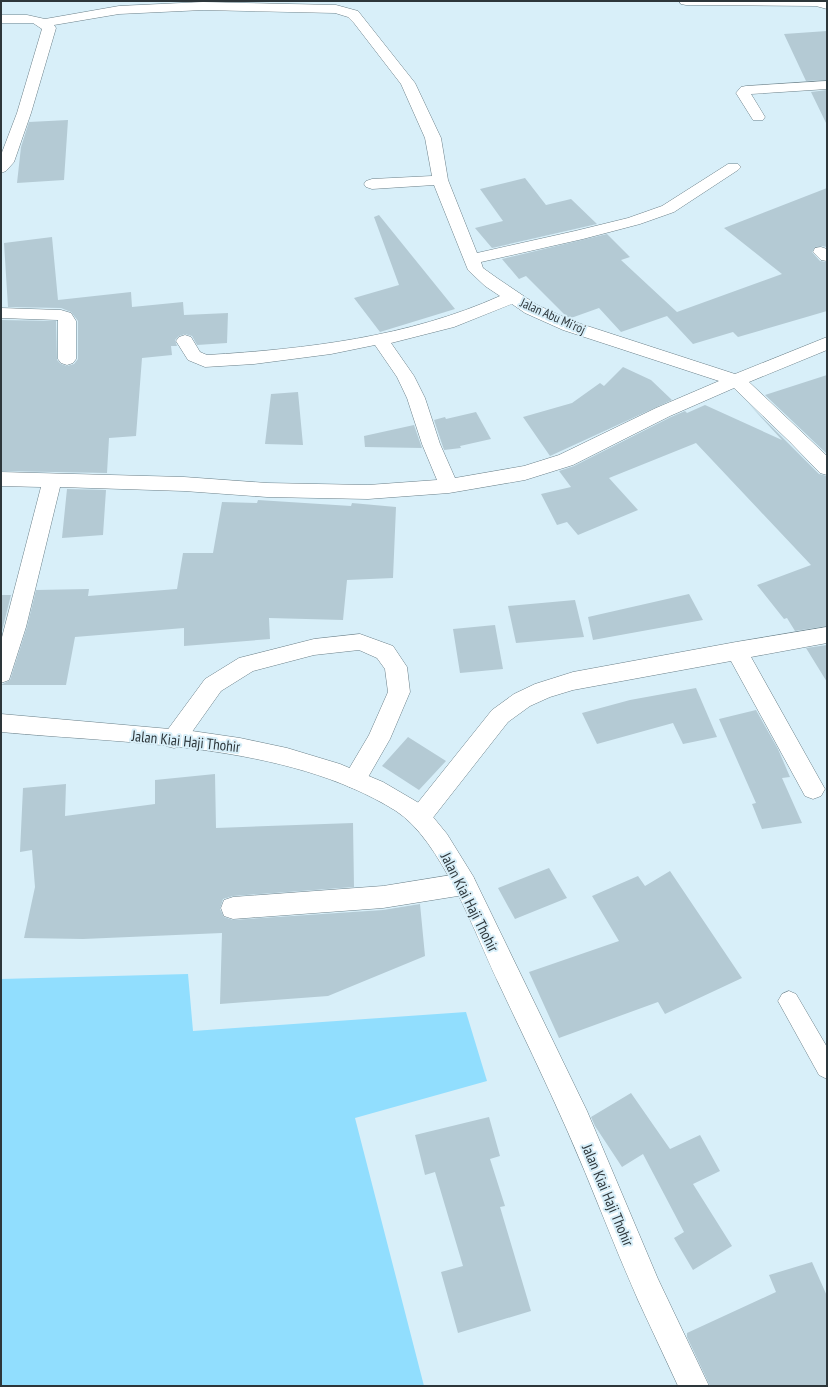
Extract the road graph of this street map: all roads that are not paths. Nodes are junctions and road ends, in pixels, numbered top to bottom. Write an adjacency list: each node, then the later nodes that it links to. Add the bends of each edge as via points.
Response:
1 (686, 1): 2 (street)
2 (724, 1): 3 (street)
3 (827, 3)
4 (1, 19): 5 (street, Jalan Abu Mi'roj, via 34,20)
5 (43, 23): 9 (street, via 48,28 24,113 6,162); 10 (street, Jalan Abu Mi'roj, via 127,10 203,6 336,9 353,14 408,83 434,138)
6 (827, 85): 7 (street, via 746,90 743,93)
7 (758, 117)
8 (734, 167): 12 (street, via 668,209 654,214 577,236)
9 (1, 168)
10 (440, 180): 11 (street); 12 (street, Jalan Abu Mi'roj)
11 (372, 184)
12 (471, 259): 13 (street, Jalan Abu Mi'roj, via 476,270)
13 (512, 297): 15 (street, via 444,324); 19 (street, Jalan Abu Mi'roj, via 531,309 569,326)
14 (1, 313): 18 (street, via 64,316 67,321)
15 (379, 339): 16 (street, via 254,358 205,361 194,356); 23 (street, via 405,376 416,398)
16 (185, 341)
17 (827, 343): 19 (street)
18 (67, 359)
19 (736, 380): 20 (street); 23 (street, via 566,460 525,473)
20 (827, 468)
21 (1, 480): 22 (street)
22 (52, 481): 23 (street, via 368,492); 26 (street, via 13,640)
23 (449, 486)
24 (827, 635): 25 (street)
25 (736, 650): 30 (street); 31 (street, via 573,681 543,690 522,700 500,716)
26 (1, 674)
27 (1, 723): 28 (street, Jalan Kiai Haji Thohir)
28 (174, 739): 29 (street, Jalan Kiai Haji Thohir, via 248,748); 29 (street, via 213,685 248,664 314,647 360,642 385,652 396,667 399,692 379,739)
29 (355, 779): 31 (street, Jalan Kiai Haji Thohir, via 397,800)
30 (813, 789)
31 (420, 817): 32 (street, Jalan Kiai Haji Thohir, via 448,855)
32 (464, 884): 33 (street, via 383,896); 36 (street, Jalan Kiai Haji Thohir, via 577,1122 648,1289)
33 (233, 908)
34 (789, 1001): 35 (lane)
35 (827, 1068)
36 (694, 1386)

